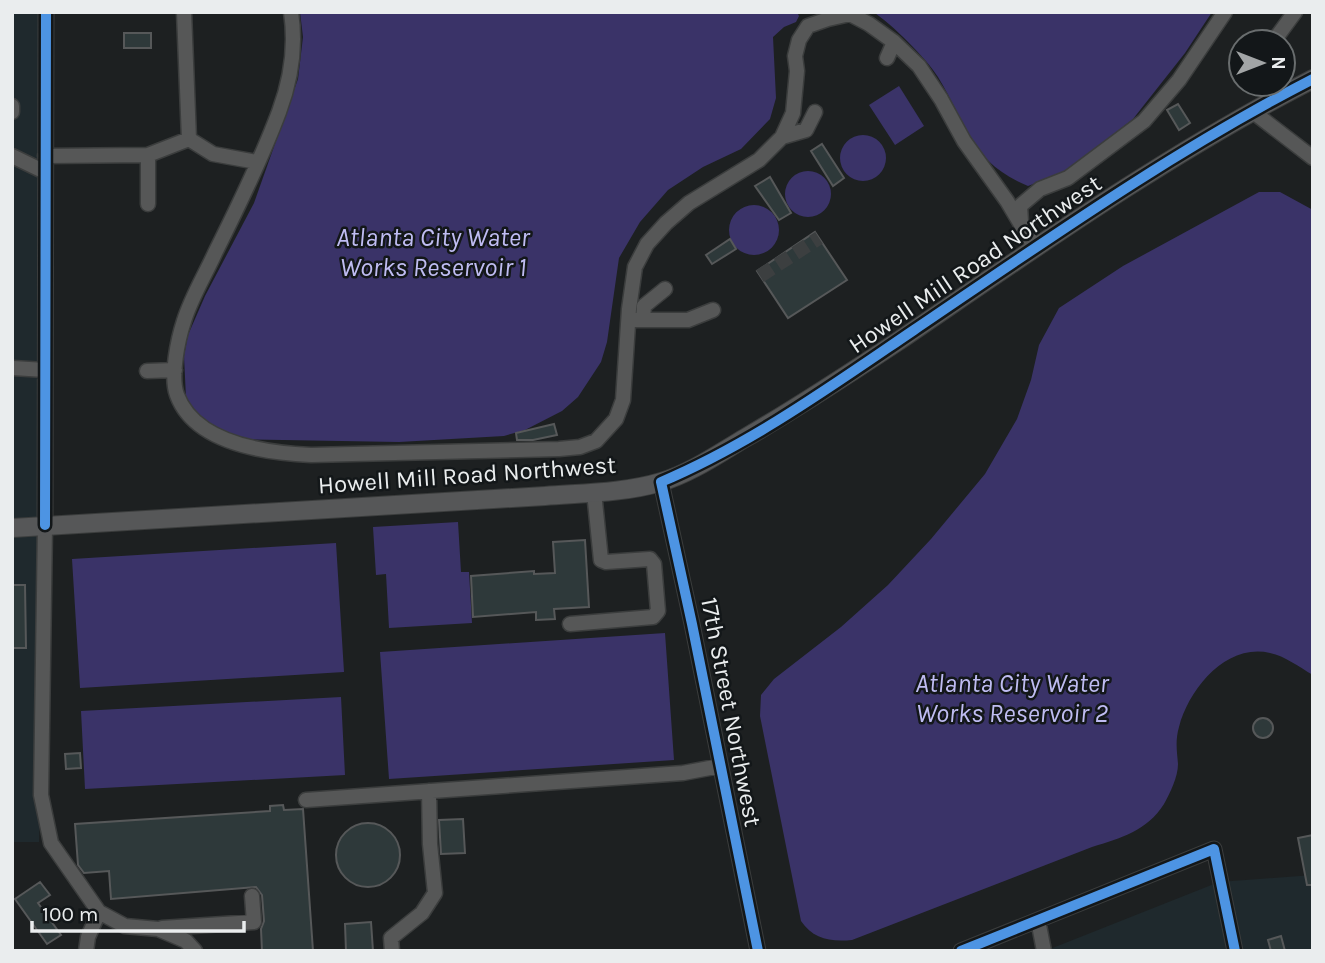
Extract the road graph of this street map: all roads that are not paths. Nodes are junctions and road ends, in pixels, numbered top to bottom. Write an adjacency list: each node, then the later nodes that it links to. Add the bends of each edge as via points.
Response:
1 (46, 12): 18 (street)
2 (184, 12): 15 (street)
3 (291, 12): 20 (street, via 292,60 280,110)
4 (1225, 12): 23 (street, via 1179,80 1144,121 1068,178 1040,189 1020,206)
5 (1295, 12): 6 (street)
6 (1283, 28)
7 (894, 42): 8 (street); 14 (street, via 850,14 808,26 797,48 793,113); 23 (street, via 919,66)
8 (887, 58)
9 (1267, 98): 11 (main road, Howell Mill Road Northwest)
10 (12, 106): 12 (street)
11 (1252, 111): 19 (street); 24 (main road, Howell Mill Road Northwest)
12 (12, 112)
13 (815, 112): 14 (street, via 806,130)
14 (782, 137): 27 (street, via 759,160 689,203 647,244 635,267)
15 (189, 139): 16 (street); 20 (street, via 213,154)
16 (148, 155): 18 (street); 22 (street)
17 (12, 156): 21 (street)
18 (45, 156): 21 (street)
19 (1313, 158)
20 (257, 162): 30 (street, via 184,320)
21 (45, 172): 29 (street)
22 (148, 204)
23 (1021, 226): 24 (street)
24 (1035, 248): 32 (main road, Howell Mill Road Northwest, via 816,396 695,468)
25 (665, 289): 27 (street, via 644,306)
26 (713, 310): 27 (street, via 688,320)
27 (636, 320): 30 (street, via 631,370 616,419 596,441 580,447 273,453 221,438 188,414 176,394)
28 (13, 368): 29 (street)
29 (45, 370): 34 (street)
30 (175, 370): 31 (street)
31 (148, 371)
32 (661, 482): 33 (main road, Howell Mill Road Northwest); 37 (street, 17th Street Northwest)
33 (594, 492): 34 (main road, Howell Mill Road Northwest); 36 (street, via 601,560 650,559 658,611 653,617)
34 (46, 525): 35 (main road, Howell Mill Road Northwest); 41 (street, via 38,569 41,795 51,843)
35 (12, 528)
36 (570, 624)
37 (720, 766): 38 (street, via 683,774); 47 (street, 17th Street Northwest)
38 (429, 791): 39 (street); 46 (street, via 435,893 422,913 391,938)
39 (306, 800)
40 (252, 896): 43 (street, via 254,922)
41 (99, 912): 43 (street, via 125,926); 44 (street)
42 (1038, 920): 48 (street); 49 (street); 50 (street, via 1214,849)
43 (158, 929): 45 (street, via 186,941)
44 (86, 951)
45 (195, 951)
46 (391, 951)
47 (758, 951)
48 (961, 951)
49 (1044, 951)
50 (1235, 951)

